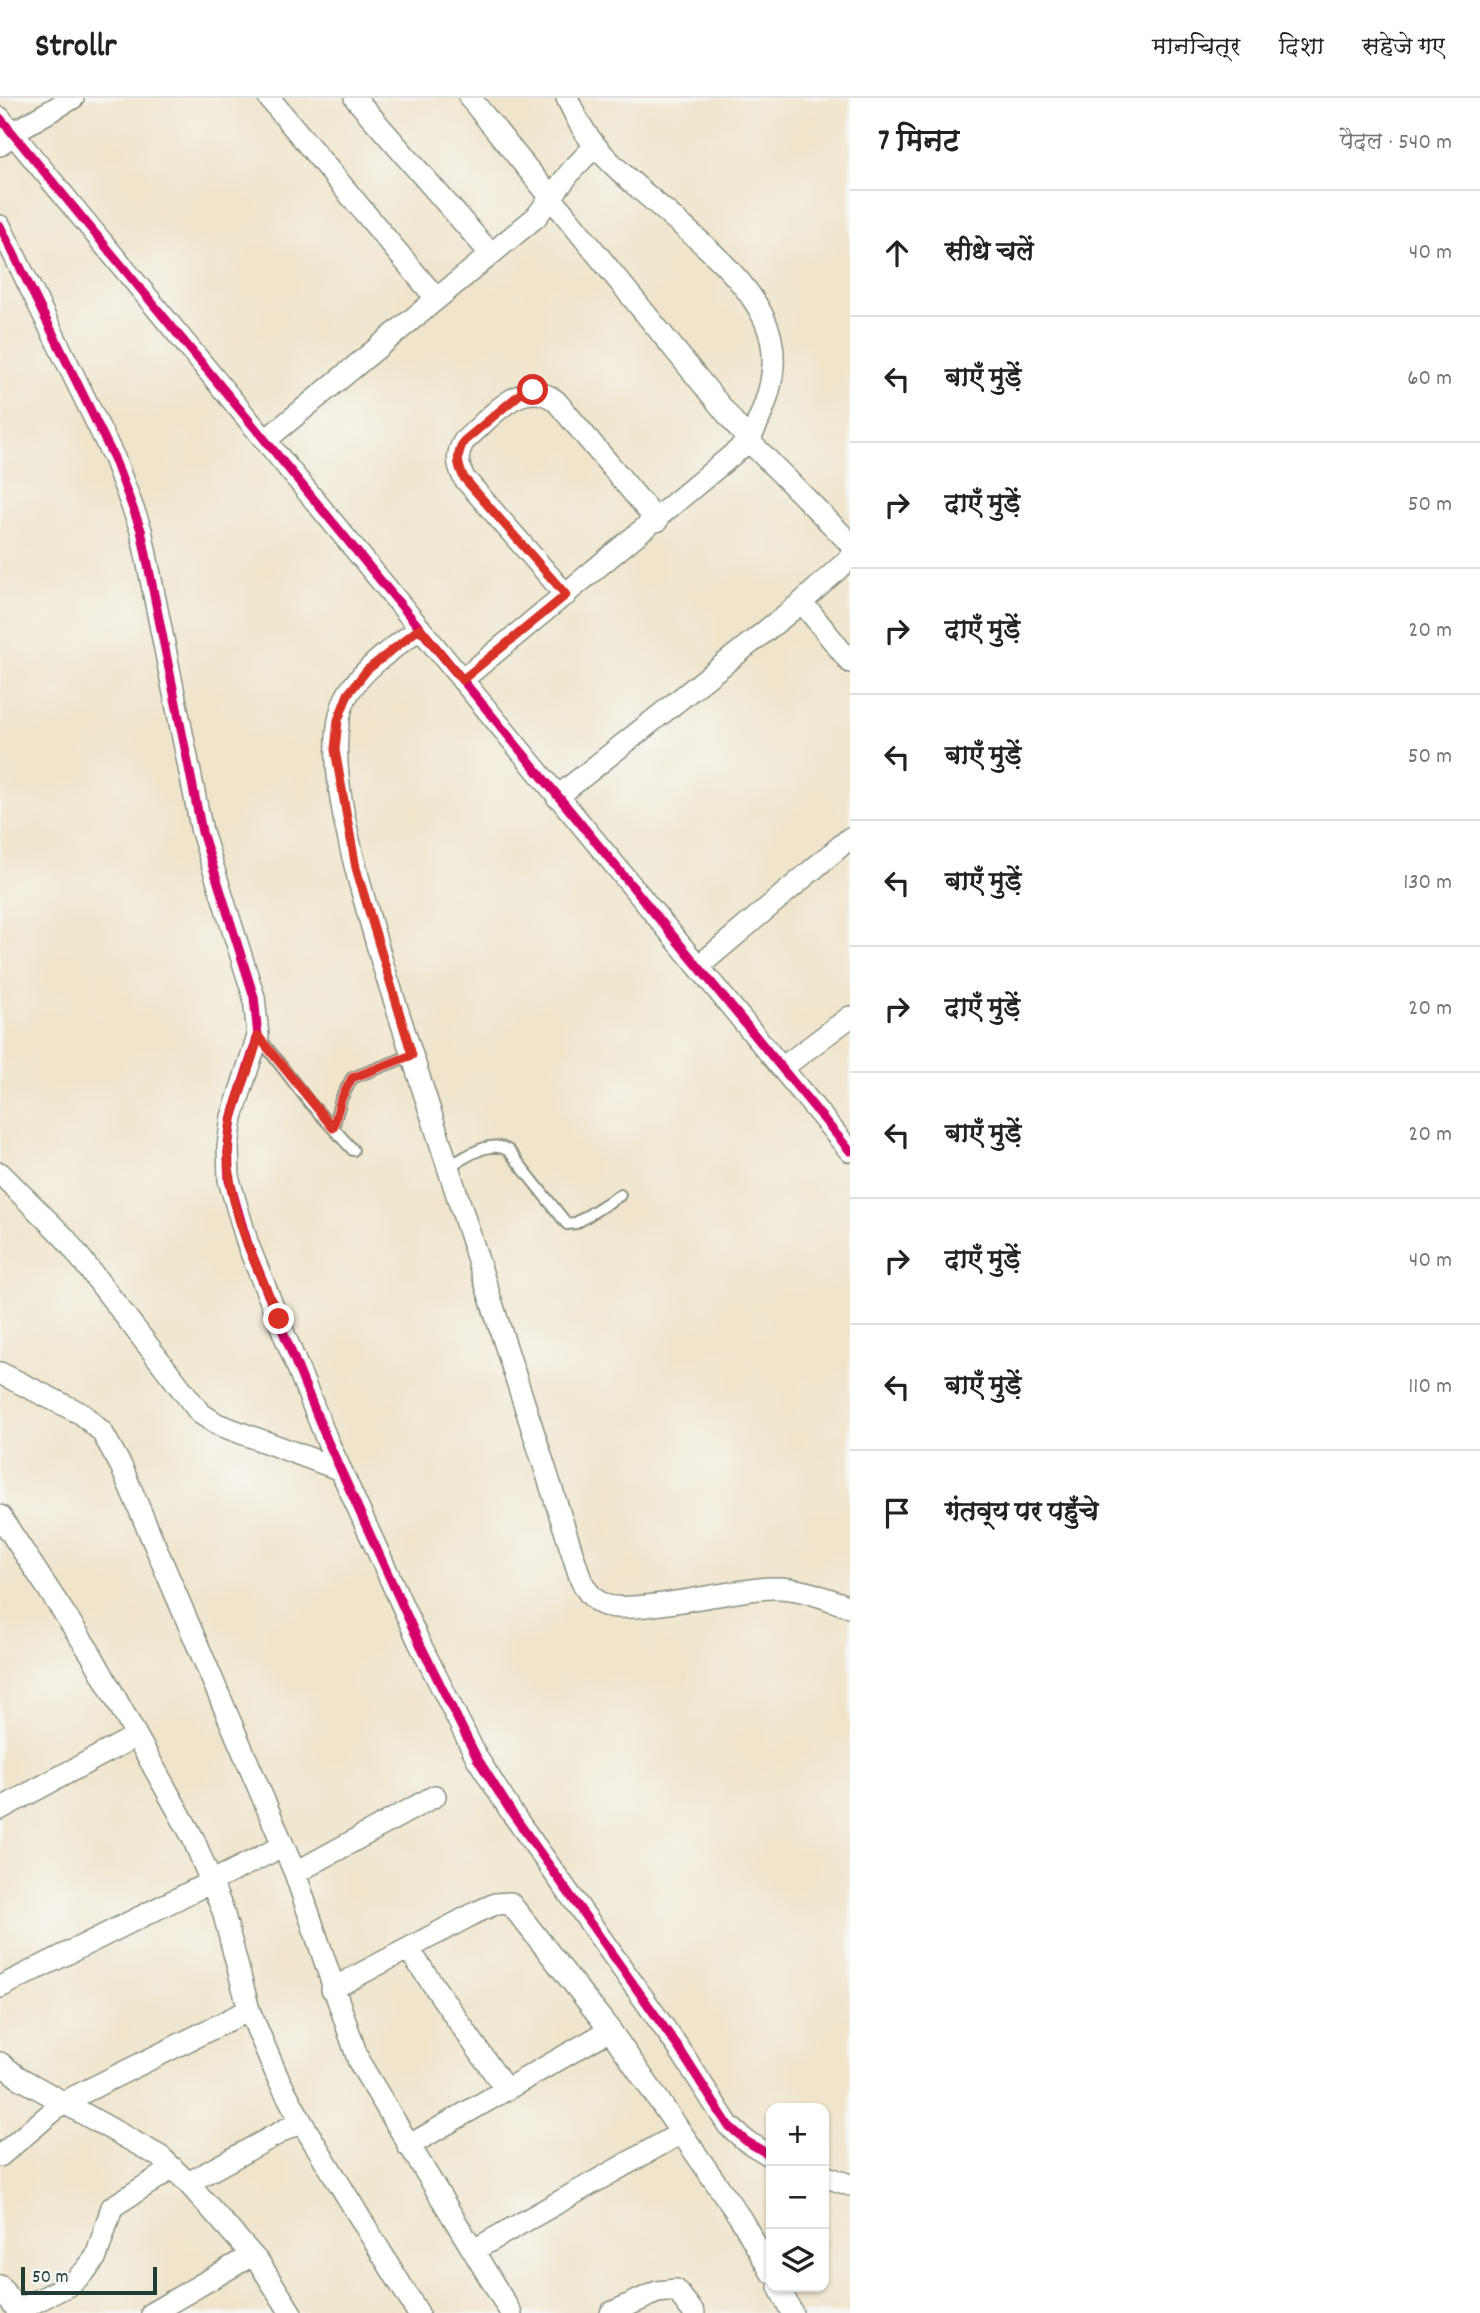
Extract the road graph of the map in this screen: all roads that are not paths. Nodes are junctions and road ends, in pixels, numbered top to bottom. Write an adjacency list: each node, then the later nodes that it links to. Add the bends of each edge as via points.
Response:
1 (73, 98): 6 (street)
2 (269, 98): 11 (street)
3 (355, 98): 10 (street)
4 (470, 98): 8 (street)
5 (567, 98): 7 (street)
6 (4, 132): 12 (street)
7 (595, 146): 8 (street); 13 (street, via 721,263 759,306 772,340 772,373 765,407)
8 (551, 201): 10 (street); 13 (street)
9 (0, 226): 26 (street, via 114,458 141,530 202,832 254,997)
10 (490, 253): 11 (street)
11 (435, 297): 12 (street)
12 (267, 439): 19 (street)
13 (749, 441): 14 (street); 15 (street)
14 (657, 521): 17 (street); 17 (street, via 556,401 533,390 520,394 464,441 458,466)
15 (850, 543)
16 (850, 558): 18 (street)
17 (566, 595): 21 (street)
18 (802, 603): 20 (street); 22 (street)
19 (420, 628): 21 (street); 27 (street, via 367,670 348,694 338,720 335,750 356,868)
20 (850, 662)
21 (462, 680): 22 (street)
22 (557, 797): 24 (street)
23 (850, 838): 24 (street)
24 (699, 967): 28 (street)
25 (850, 1017): 28 (street)
26 (258, 1036): 29 (lane); 36 (street, via 232,1117 229,1180 248,1245)
27 (412, 1055): 29 (lane, via 352,1078); 32 (street)
28 (782, 1068): 31 (street)
29 (333, 1128): 30 (lane)
30 (353, 1150)
31 (850, 1151)
32 (449, 1166): 34 (lane, via 486,1147 502,1146 567,1224); 38 (street, via 589,1595 604,1605 629,1607 773,1588 806,1591)
33 (0, 1173): 36 (street, via 65,1238 200,1413)
34 (620, 1195)
35 (0, 1373): 42 (street, via 82,1414 102,1432 121,1466)
36 (341, 1471): 56 (street, via 477,1758 729,2125)
37 (0, 1516): 39 (street, via 91,1654)
38 (850, 1607)
39 (136, 1736): 41 (street); 44 (street)
40 (435, 1796): 43 (street)
41 (1, 1807)
42 (275, 1849): 43 (street); 44 (street)
43 (295, 1873): 47 (street)
44 (219, 1877): 46 (street); 48 (street)
45 (409, 1950): 47 (street); 49 (street, via 475,1913 510,1903); 51 (street)
46 (0, 1987)
47 (332, 1989): 55 (street, via 359,2062)
48 (249, 2010): 52 (street); 53 (street)
49 (610, 2030): 51 (street); 54 (street)
50 (0, 2063): 52 (street)
51 (506, 2090): 55 (street)
52 (64, 2102): 57 (street); 58 (street)
53 (300, 2121): 60 (street); 69 (street)
54 (681, 2133): 62 (street); 64 (street)
55 (408, 2146): 62 (street)
56 (766, 2153)
57 (0, 2156)
58 (173, 2168): 60 (street); 66 (street, via 112,2207 96,2257 78,2279)
59 (829, 2178): 61 (street)
60 (188, 2183): 63 (street)
61 (850, 2185)
62 (474, 2250): 70 (street)
63 (252, 2255): 67 (street); 68 (street)
64 (766, 2263)
65 (782, 2292): 73 (street)
66 (9, 2302)
67 (152, 2313)
68 (291, 2313)
69 (418, 2313)
70 (511, 2313)
71 (611, 2313): 72 (street, via 666,2289 676,2290)
72 (694, 2313)
73 (792, 2313)

